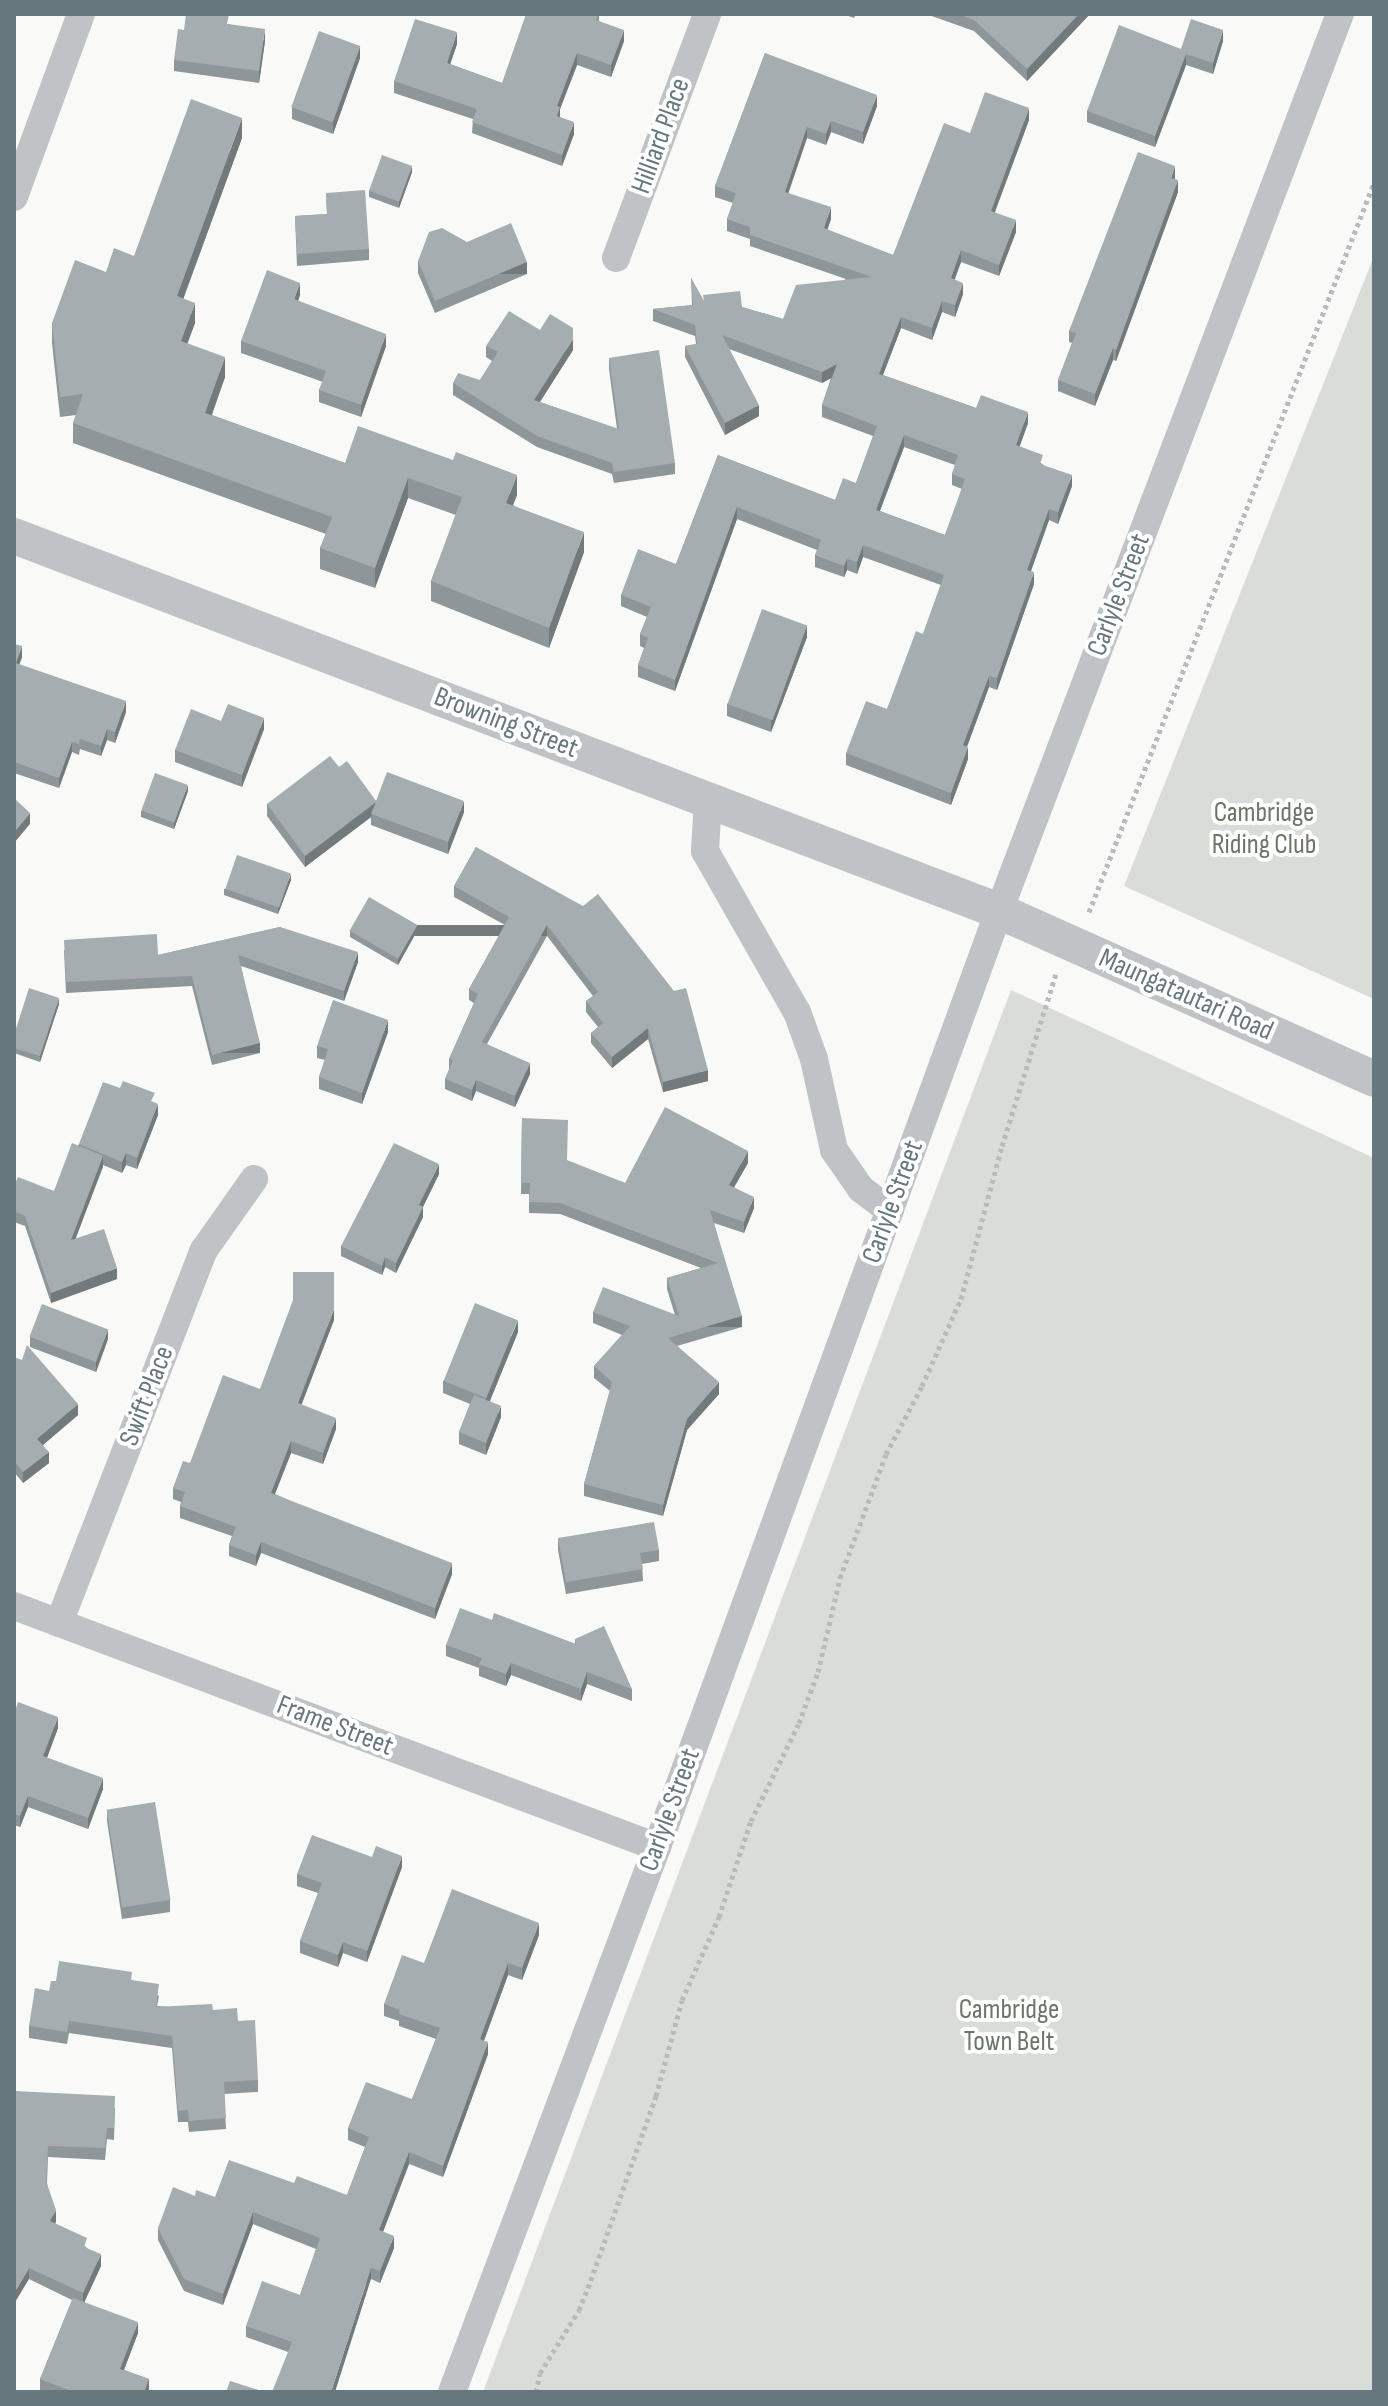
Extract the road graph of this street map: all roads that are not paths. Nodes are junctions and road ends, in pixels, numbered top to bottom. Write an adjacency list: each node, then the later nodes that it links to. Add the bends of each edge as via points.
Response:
1 (81, 14): 4 (street)
2 (707, 14): 5 (street, Hilliard Place)
3 (1340, 14): 8 (street, Carlyle Street)
4 (14, 197)
5 (616, 258)
6 (14, 536): 7 (street, Browning Street)
7 (708, 800): 8 (street, Browning Street); 11 (street, via 705,851 797,1012 814,1059 834,1150 861,1189)
8 (999, 911): 9 (street, Maungatautari Road); 11 (street, Carlyle Street)
9 (1374, 1079)
10 (254, 1179): 13 (street, Swift Place, via 204,1250)
11 (890, 1211): 14 (street, Carlyle Street)
12 (14, 1606): 13 (street, Frame Street)
13 (59, 1623): 14 (street, Frame Street)
14 (657, 1847): 15 (street, Carlyle Street)
15 (452, 2392)

